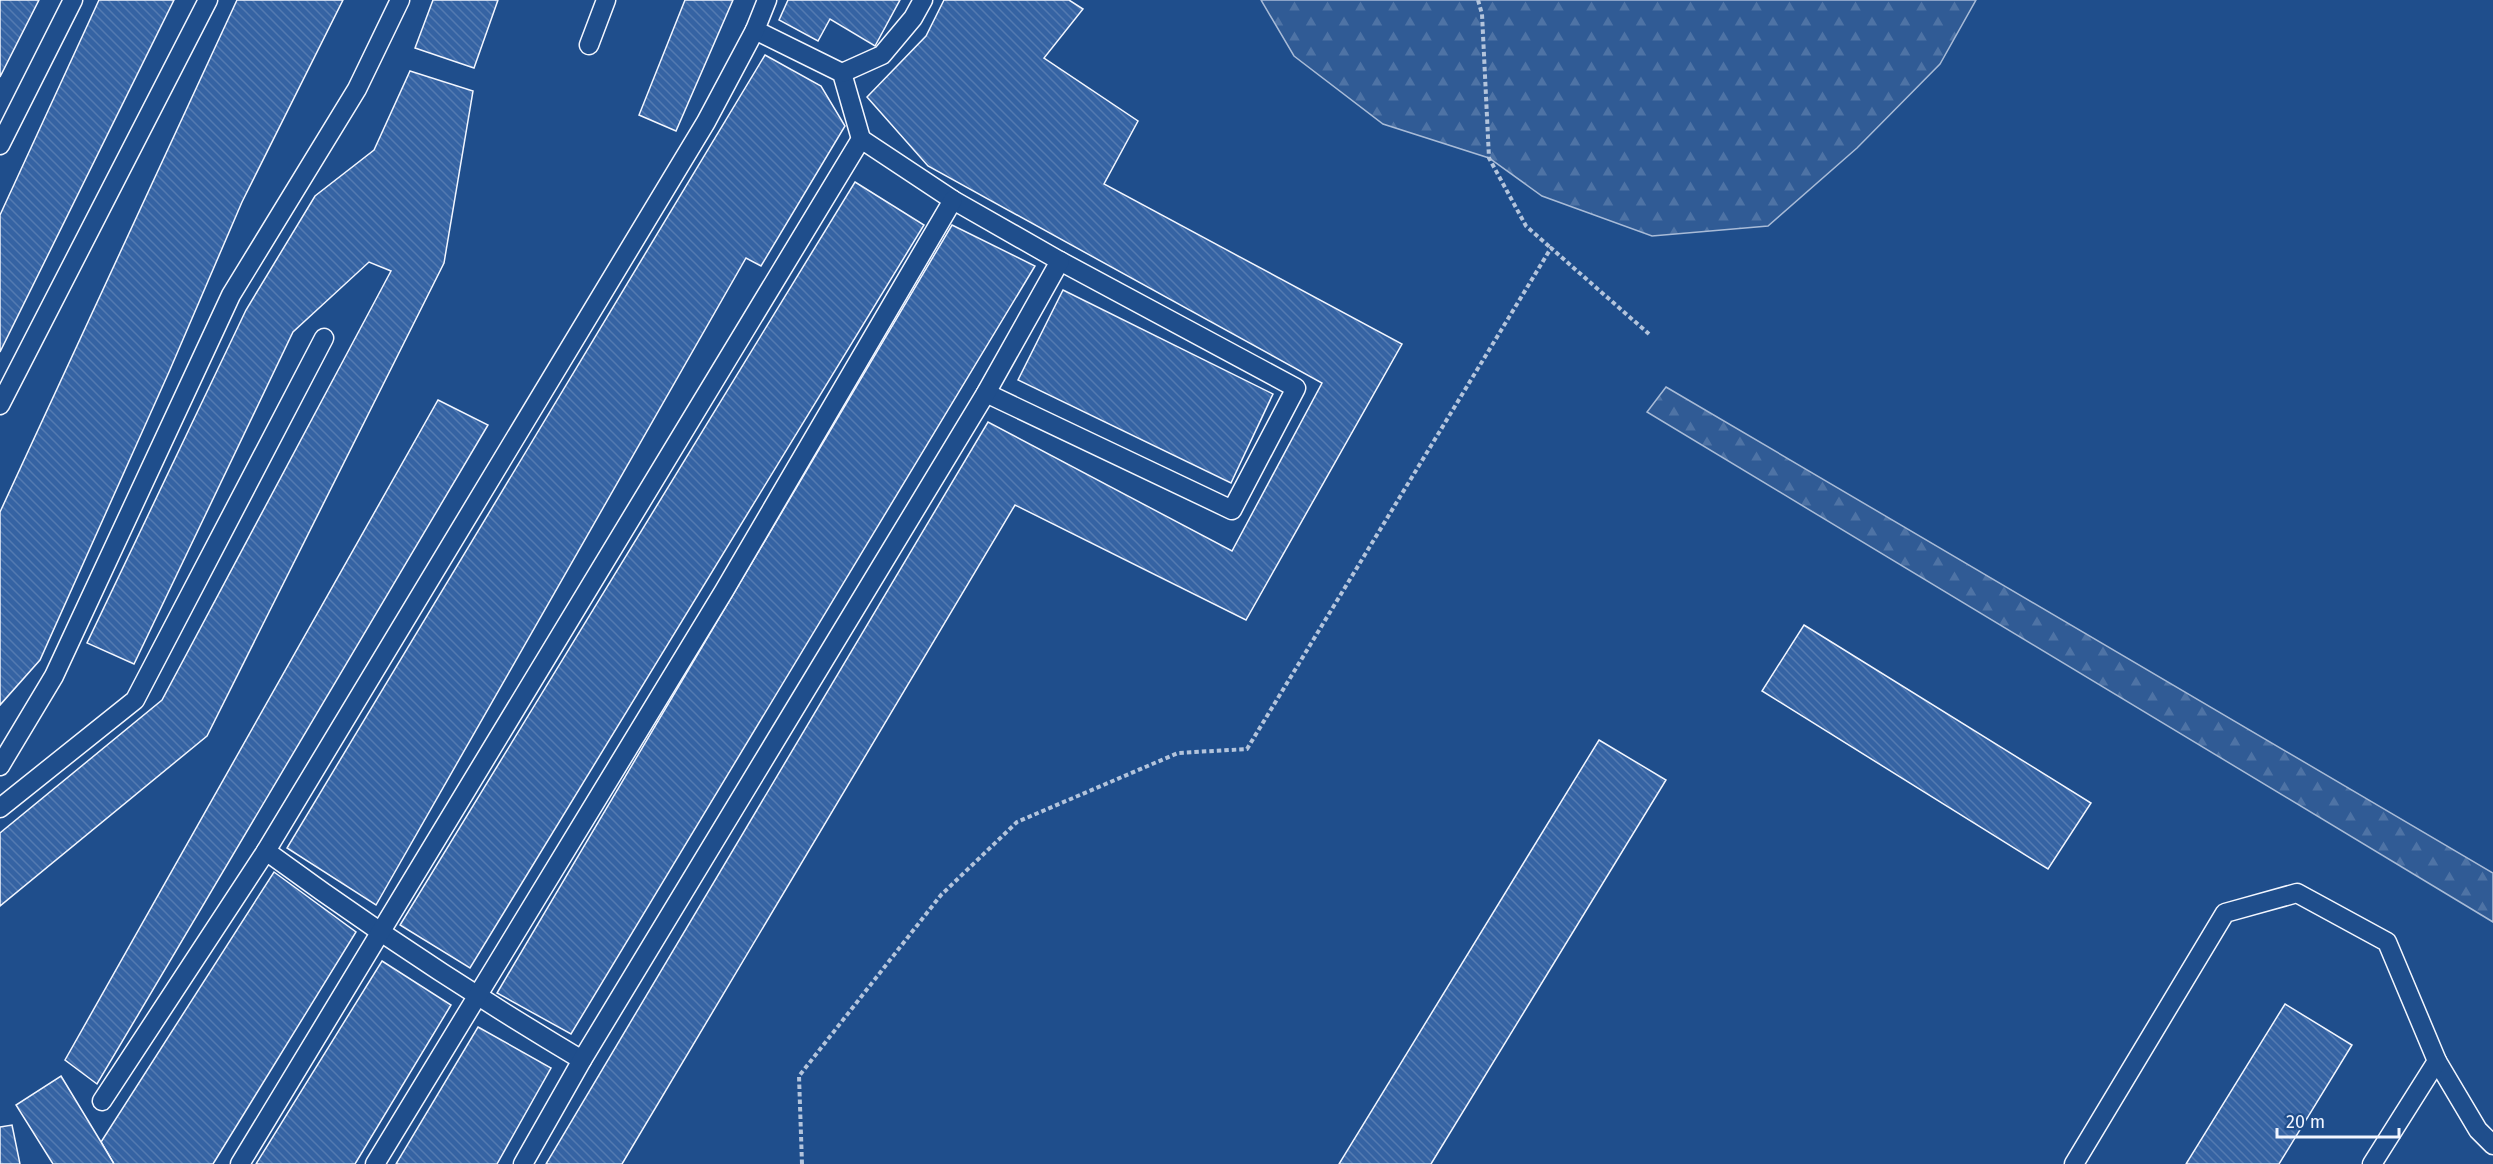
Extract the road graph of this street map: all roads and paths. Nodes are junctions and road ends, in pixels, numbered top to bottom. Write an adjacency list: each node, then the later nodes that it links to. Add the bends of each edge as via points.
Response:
1 (73, 0): 12 (lane)
2 (208, 0): 19 (lane)
3 (400, 0): 20 (lane, via 357,89 231,295 54,676)
4 (606, 0): 9 (lane)
5 (767, 0): 8 (lane)
6 (923, 0): 10 (lane, via 882,55)
7 (1478, 0): 14 (path, via 1482,14 1489,158 1526,226)
8 (754, 30): 10 (lane); 22 (lane, via 706,122)
9 (589, 45)
10 (842, 73): 11 (lane)
11 (861, 140): 13 (lane); 23 (lane)
12 (0, 145)
13 (953, 200): 15 (lane); 24 (lane, via 730,581)
14 (1551, 248): 16 (path); 32 (path, via 1246,749 1178,753 1017,822 940,895 799,1076)
15 (1060, 261): 18 (lane); 18 (lane, via 1296,388 1232,510)
16 (1650, 334)
17 (324, 338): 21 (lane, via 135,700)
18 (986, 393): 25 (lane)
19 (0, 405)
20 (0, 766)
21 (0, 808)
22 (266, 851): 23 (lane); 27 (lane)
23 (381, 931): 24 (lane); 29 (lane)
24 (477, 997): 25 (lane); 30 (lane)
25 (582, 1060): 31 (lane)
26 (2437, 1060): 28 (lane, via 2478,1130); 33 (lane, via 2387,942 2297,893 2225,913); 34 (lane)
27 (102, 1101)
28 (2493, 1145)
29 (240, 1164)
30 (375, 1164)
31 (523, 1164)
32 (802, 1164)
33 (2074, 1164)
34 (2372, 1164)

